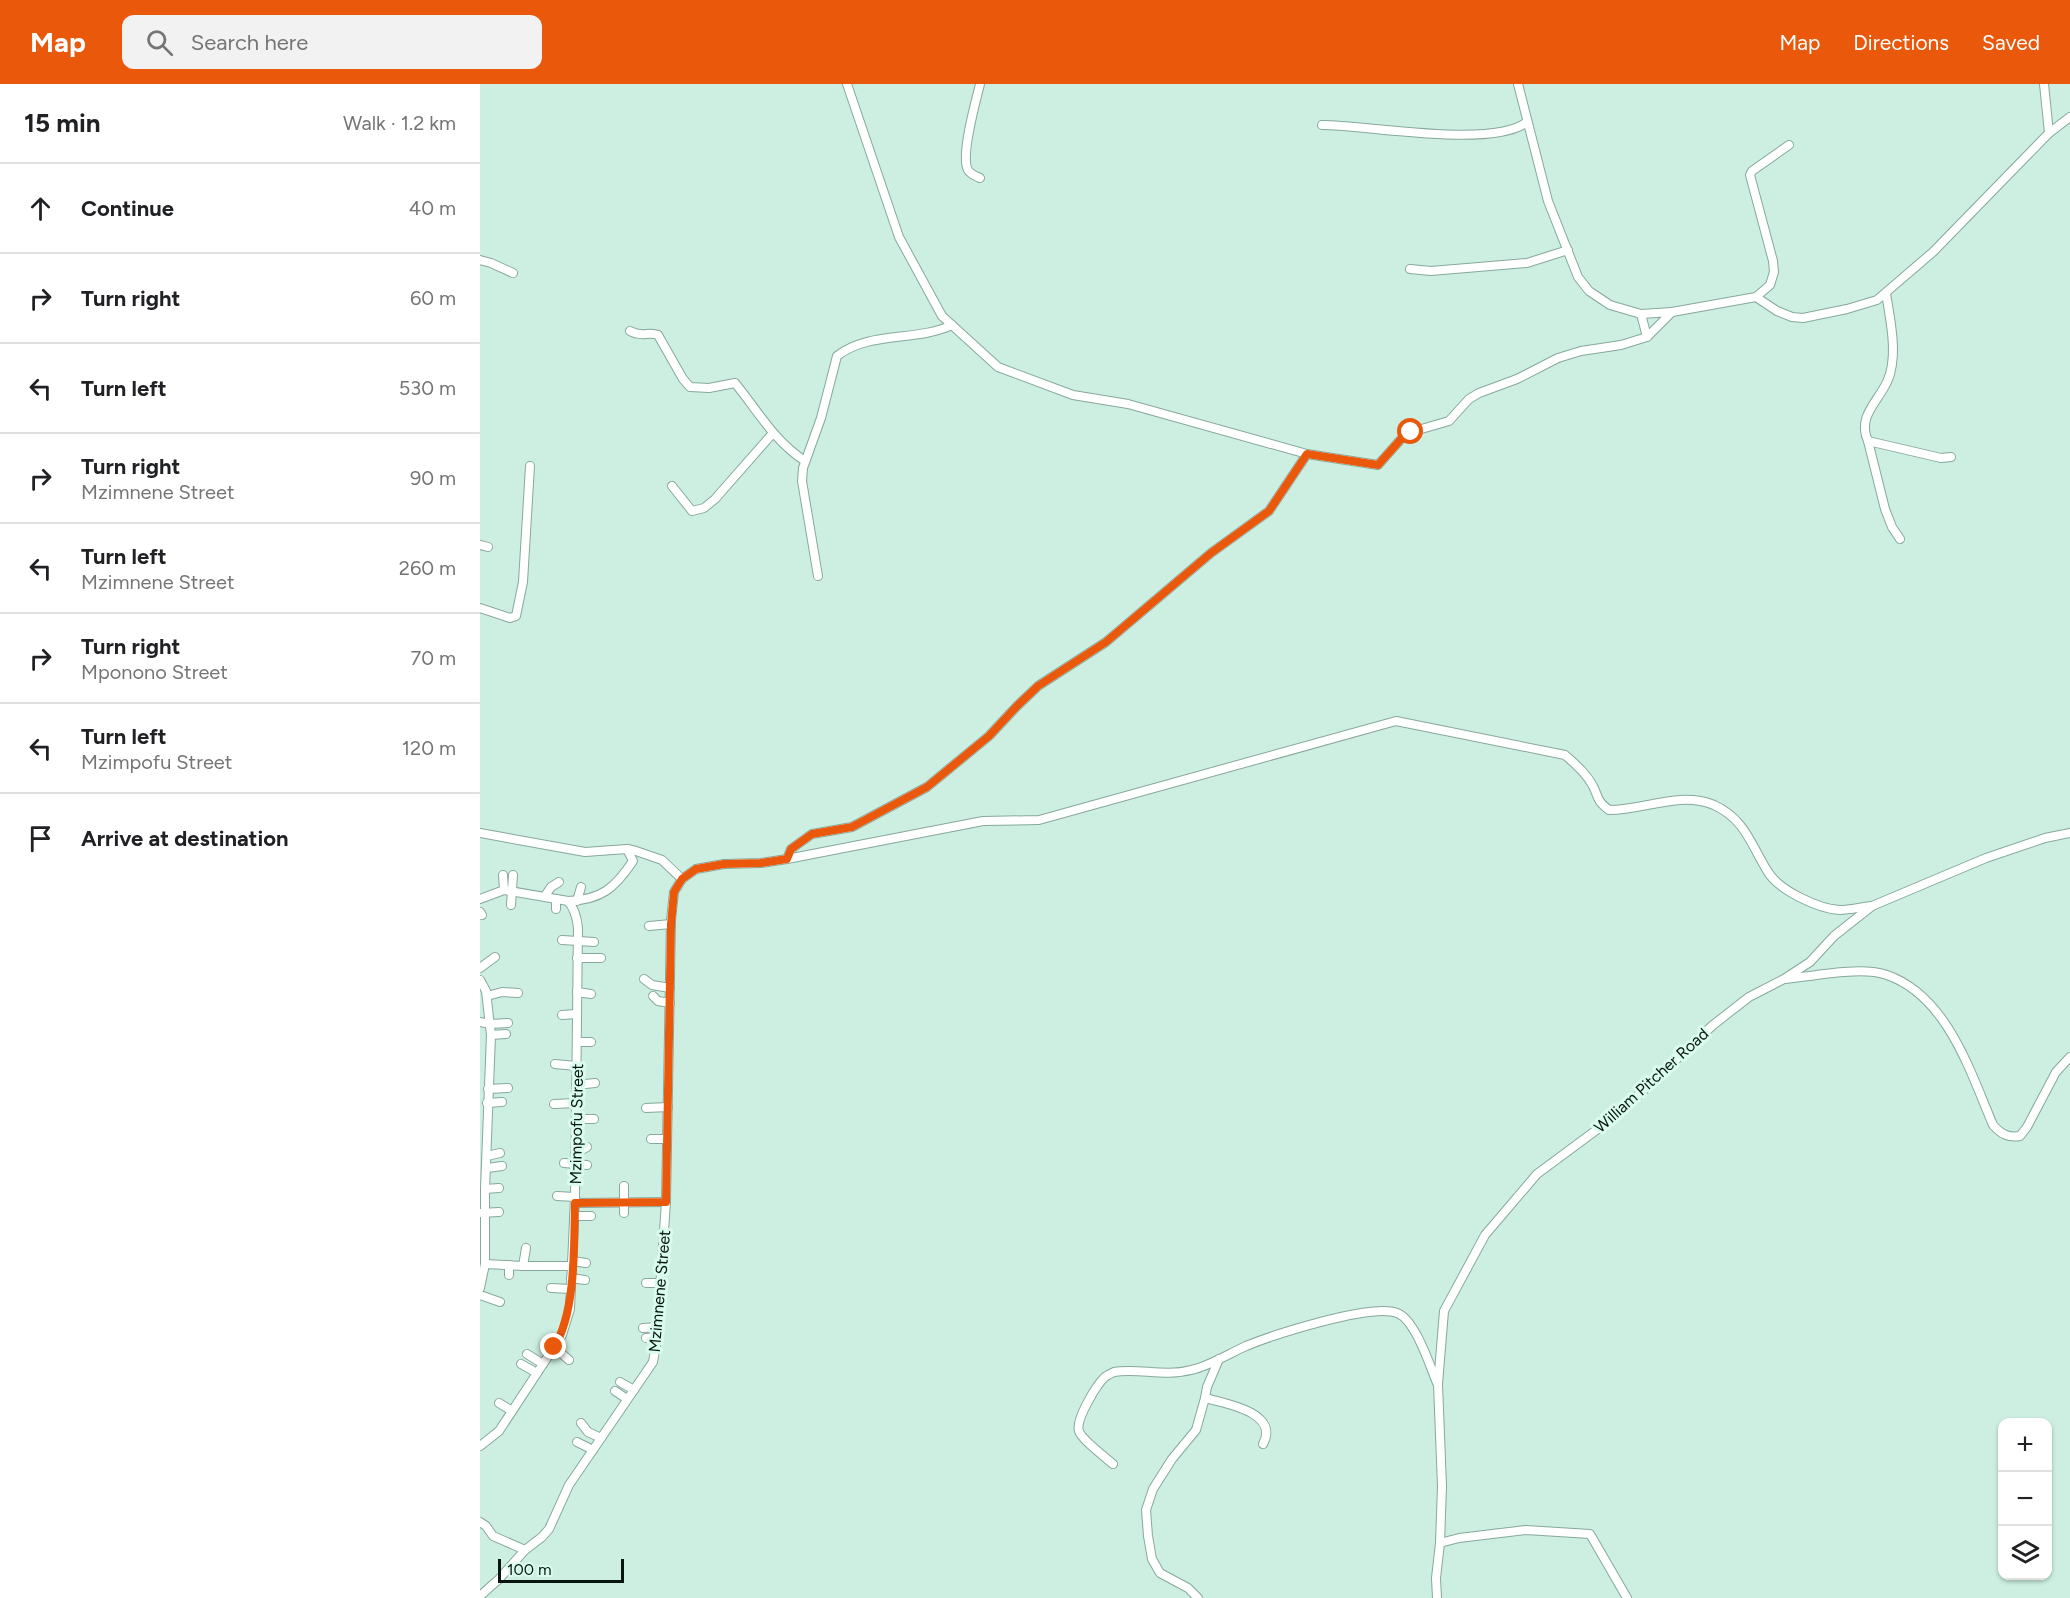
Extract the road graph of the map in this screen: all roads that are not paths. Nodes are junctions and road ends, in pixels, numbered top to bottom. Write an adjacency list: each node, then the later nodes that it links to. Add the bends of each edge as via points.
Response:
1 (847, 84): 19 (street, via 899,237 942,316)
2 (980, 84): 10 (street, via 966,156 967,169)
3 (1518, 84): 6 (street)
4 (2044, 84): 8 (street)
5 (2070, 117): 8 (street)
6 (1527, 122): 7 (street, via 1513,130 1458,134); 11 (street, via 1548,201)
7 (1322, 125)
8 (2049, 133): 15 (street, via 1933,252)
9 (1789, 145): 16 (street, via 1750,175 1774,272 1770,285)
10 (980, 178)
11 (1568, 250): 13 (street, via 1527,263 1431,271); 18 (street, via 1578,277 1589,291 1610,305)
12 (480, 260): 14 (street)
13 (1410, 269)
14 (513, 273)
15 (1886, 293): 16 (street, via 1877,300 1803,318 1777,311); 23 (street, via 1891,326 1890,375 1864,426)
16 (1756, 297): 17 (street)
17 (1672, 312): 18 (street); 21 (street)
18 (1641, 314): 21 (street)
19 (952, 325): 24 (street, via 998,368 1073,395 1128,404); 26 (street, via 937,332 858,343 837,356)
20 (630, 331): 22 (street, via 658,335 690,387 735,383)
21 (1647, 338): 24 (street, via 1569,355 1479,393 1449,421 1402,438 1378,465)
22 (773, 434): 26 (street); 28 (street, via 704,508 692,511)
23 (1868, 441): 25 (street); 29 (street, via 1885,509)
24 (1307, 454): 35 (street, via 1269,511 1211,553 1106,642 1038,686 989,736 927,787 852,827 812,834 791,849)
25 (1951, 457)
26 (805, 461): 30 (street, via 802,481)
27 (530, 466): 31 (street, via 516,616 510,618)
28 (672, 486)
29 (1900, 539)
30 (818, 576)
31 (480, 608)
32 (480, 833): 34 (street, via 585,852)
33 (2070, 833): 49 (street, William Pitcher Road, via 1986,858)
34 (627, 849): 38 (street, via 662,860); 46 (street, via 633,861 622,877 596,897)
35 (787, 859): 38 (street, via 696,869); 49 (street, via 983,821 1039,820 1396,721 1565,755 1583,772 1596,797 1609,810 1687,799 1713,805 1733,816 1769,875 1785,888 1819,906 1840,910)
36 (503, 875): 41 (street)
37 (513, 875): 42 (street)
38 (682, 879): 51 (street, Mzimnene Street, via 674,892)
39 (559, 882): 43 (street)
40 (581, 887): 46 (street)
41 (504, 890): 42 (street); 44 (street)
42 (513, 891): 43 (street); 48 (street)
43 (544, 896): 45 (street)
44 (480, 898)
45 (556, 898): 47 (street); 50 (street)
46 (577, 901): 47 (street)
47 (568, 902): 54 (street, Mzimpofu Street, via 577,917)
48 (511, 905)
49 (1872, 906): 61 (street, William Pitcher Road, via 1834,936 1810,962)
50 (556, 909)
51 (671, 924): 52 (street); 63 (street, Mzimnene Street)
52 (649, 926)
53 (562, 940): 54 (street)
54 (578, 942): 55 (street); 57 (street, Mzimpofu Street)
55 (594, 942)
56 (495, 957): 59 (street)
57 (578, 958): 58 (street); 64 (street, Mzimpofu Street)
58 (601, 958)
59 (480, 968)
60 (644, 979): 63 (street, via 652,985)
61 (1784, 979): 79 (street, via 1846,971 1885,974 1909,986 1944,1019 1993,1125 2011,1137 2020,1136 2027,1127 2056,1072); 147 (street, William Pitcher Road, via 1749,997 1722,1018 1618,1114 1537,1174 1485,1235 1444,1311)
62 (480, 980): 67 (street)
63 (670, 988): 69 (street, Mzimnene Street)
64 (577, 992): 66 (street); 70 (street, Mzimpofu Street)
65 (518, 993): 67 (street)
66 (591, 994)
67 (487, 996): 74 (street)
68 (653, 996): 69 (street)
69 (670, 1003): 90 (street, Mzimnene Street)
70 (577, 1014): 71 (street); 77 (street, Mzimpofu Street)
71 (562, 1015)
72 (480, 1022): 74 (street)
73 (508, 1023): 74 (street)
74 (490, 1024): 76 (street)
75 (506, 1034): 76 (street)
76 (491, 1035): 85 (street)
77 (577, 1042): 78 (street); 81 (street, Mzimpofu Street)
78 (591, 1042)
79 (2070, 1057)
80 (555, 1064): 81 (street)
81 (576, 1066): 83 (street, Mzimpofu Street)
82 (595, 1083): 83 (street)
83 (576, 1085): 87 (street, Mzimpofu Street)
84 (508, 1088): 85 (street)
85 (489, 1089): 89 (street)
86 (502, 1102): 89 (street)
87 (576, 1103): 88 (street); 92 (street, Mzimpofu Street)
88 (554, 1104)
89 (485, 1106): 94 (street)
90 (668, 1107): 91 (street); 96 (street, Mzimnene Street)
91 (646, 1108)
92 (576, 1119): 93 (street); 99 (street, Mzimpofu Street)
93 (594, 1119)
94 (484, 1134): 100 (street)
95 (651, 1139): 96 (street)
96 (667, 1139): 111 (street, Mzimnene Street)
97 (587, 1147): 99 (street)
98 (500, 1153): 100 (street)
99 (576, 1154): 102 (street, Mzimpofu Street)
100 (488, 1156): 105 (street)
101 (564, 1163): 102 (street)
102 (576, 1163): 103 (street); 110 (street, Mzimpofu Street)
103 (587, 1165)
104 (502, 1166): 105 (street)
105 (487, 1168): 108 (street)
106 (624, 1186): 112 (street)
107 (499, 1188): 108 (street)
108 (485, 1189): 114 (street)
109 (557, 1196): 110 (street)
110 (575, 1200): 112 (street); 116 (street, Mzimpofu Street)
111 (666, 1202): 112 (street); 128 (street, Mzimnene Street)
112 (626, 1203): 115 (street)
113 (499, 1212): 114 (street)
114 (483, 1213): 118 (street)
115 (624, 1213)
116 (574, 1216): 117 (street); 120 (street, Mzimpofu Street)
117 (591, 1216)
118 (483, 1243): 122 (street)
119 (525, 1248): 124 (street)
120 (572, 1263): 121 (street); 124 (street); 126 (street, Mzimpofu Street)
121 (586, 1263)
122 (485, 1264): 123 (street); 130 (street)
123 (509, 1266): 124 (street); 125 (street)
124 (523, 1266)
125 (509, 1275)
126 (571, 1278): 127 (street); 132 (street, Mzimpofu Street)
127 (585, 1280)
128 (660, 1282): 129 (street); 135 (street, Mzimnene Street)
129 (646, 1283)
130 (480, 1288)
131 (551, 1288): 132 (street)
132 (571, 1289): 139 (street, Mzimpofu Street, via 567,1318)
133 (480, 1295): 134 (street)
134 (500, 1302)
135 (657, 1327): 136 (street); 137 (street, Mzimnene Street)
136 (643, 1328)
137 (657, 1337): 138 (street); 148 (street, Mzimnene Street, via 653,1362)
138 (646, 1338)
139 (554, 1347): 142 (street); 144 (street, Mzimpofu Street)
140 (527, 1354): 144 (street)
141 (1219, 1359): 147 (street, via 1322,1323 1389,1311 1406,1318); 150 (street); 160 (street, via 1176,1373 1122,1371 1106,1376 1081,1415 1079,1432)
142 (569, 1360)
143 (521, 1364): 145 (street)
144 (543, 1364): 145 (street, Mzimpofu Street)
145 (537, 1373): 153 (street, Mzimpofu Street)
146 (620, 1382): 148 (street)
147 (1438, 1384): 162 (street, William Pitcher Road)
148 (634, 1390): 151 (street, Mzimnene Street)
149 (615, 1391): 151 (street)
150 (1206, 1398): 157 (street, via 1257,1416 1267,1430); 165 (street, via 1196,1430 1153,1490 1146,1510 1152,1559 1160,1573)
151 (627, 1399): 155 (street, Mzimnene Street)
152 (499, 1403): 153 (street)
153 (512, 1411): 158 (street, Mzimpofu Street, via 499,1431)
154 (581, 1423): 155 (street)
155 (601, 1438): 159 (street, Mzimnene Street)
156 (578, 1442): 159 (street)
157 (1263, 1444)
158 (480, 1446)
159 (593, 1450): 163 (street, Mzimnene Street, via 562,1499 549,1529)
160 (1113, 1464)
161 (480, 1522): 163 (street, via 493,1536)
162 (1440, 1544): 166 (street, William Pitcher Road); 167 (street, via 1526,1530 1590,1534)
163 (525, 1550): 164 (street, Mzimnene Street)
164 (480, 1596)
165 (1198, 1598)
166 (1437, 1598)
167 (1627, 1598)

